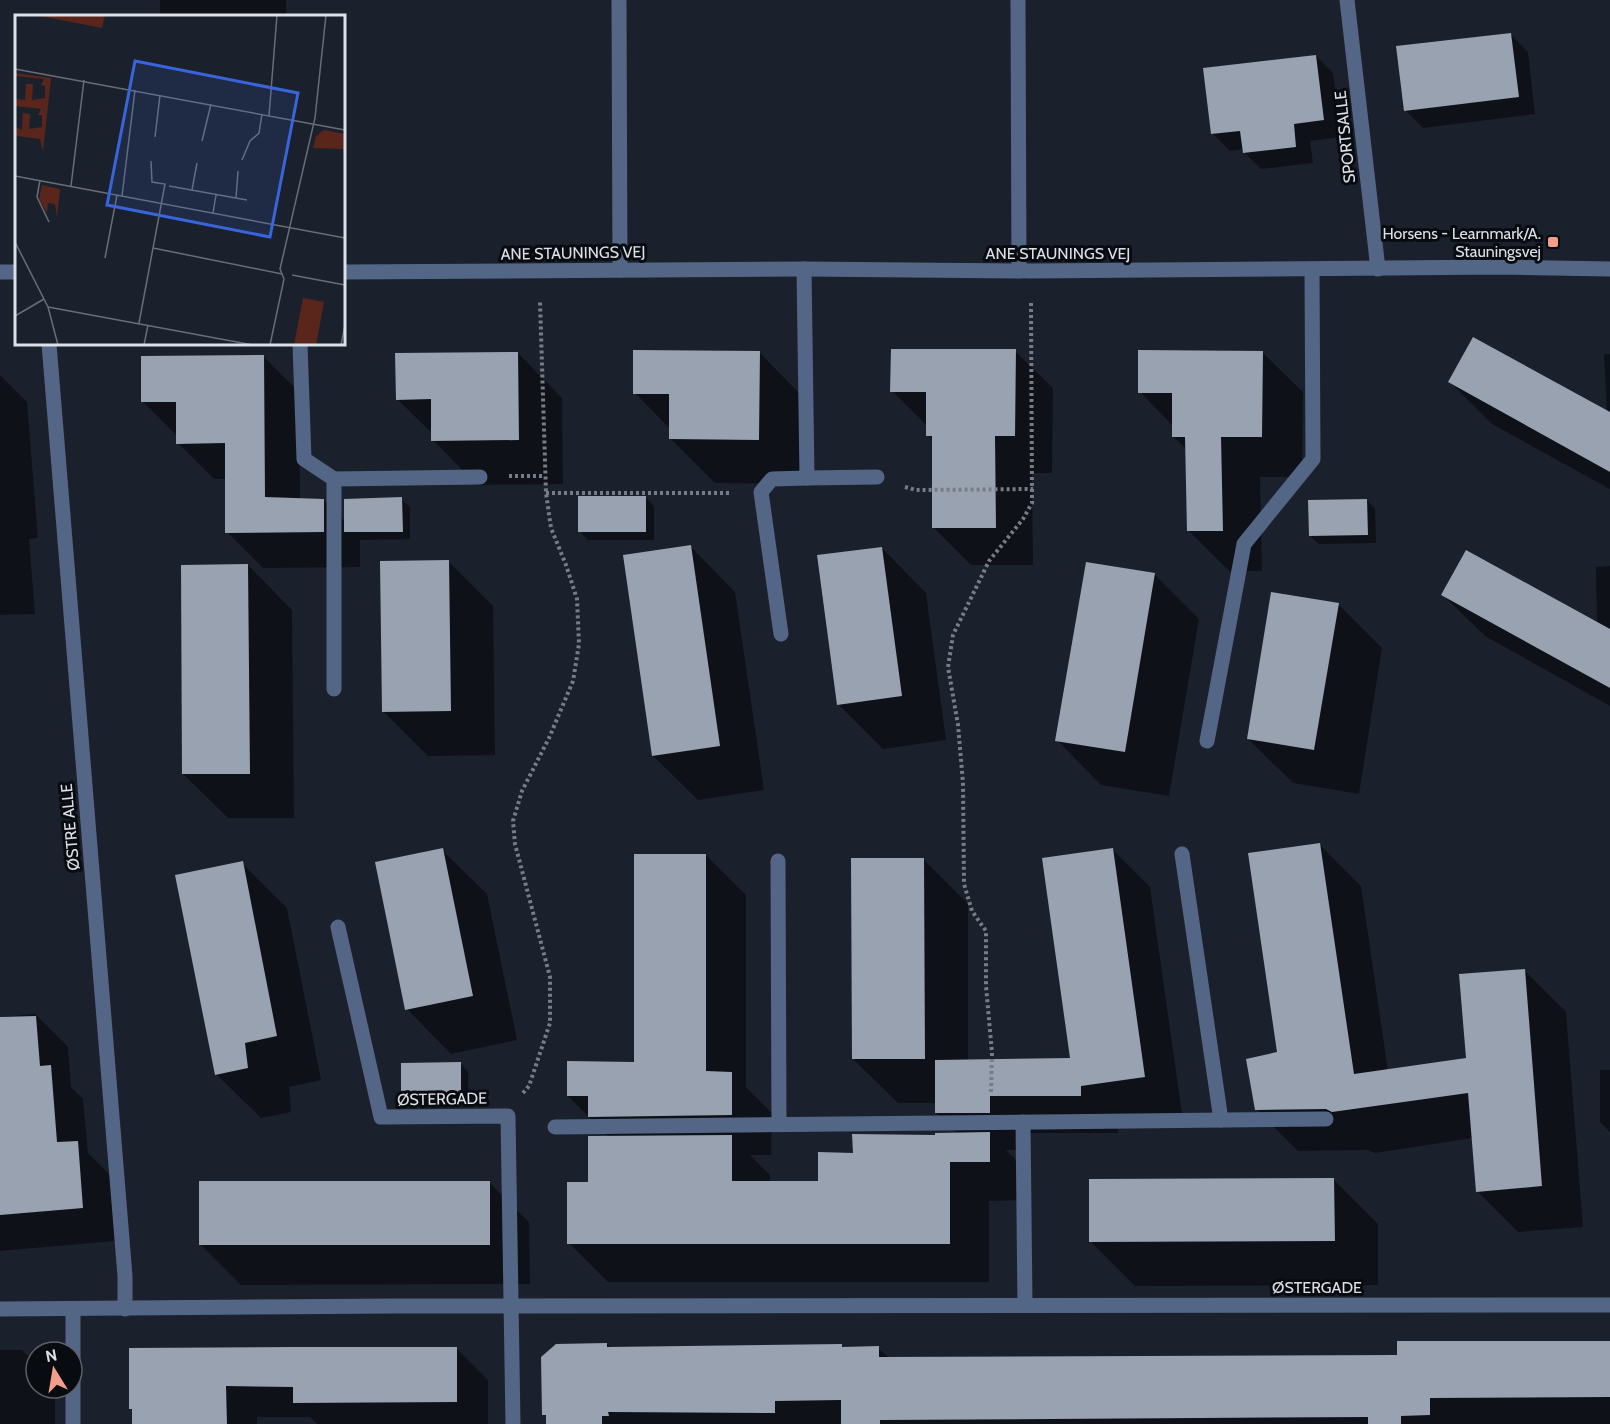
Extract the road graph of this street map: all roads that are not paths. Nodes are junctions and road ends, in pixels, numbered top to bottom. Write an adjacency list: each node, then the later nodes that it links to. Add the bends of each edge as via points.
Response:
1 (619, 0): 7 (street)
2 (1018, 0): 9 (street)
3 (1347, 0): 5 (street, SPORTSALLE)
4 (804, 269): 7 (street, ANE STAUNINGS VEJ); 9 (street, ANE STAUNINGS VEJ); 15 (street)
5 (1378, 269): 6 (street, ANE STAUNINGS VEJ); 8 (street, ANE STAUNINGS VEJ)
6 (1610, 269)
7 (620, 270): 10 (street, ANE STAUNINGS VEJ)
8 (1312, 270): 9 (street, ANE STAUNINGS VEJ); 19 (street, via 1313,459 1244,544)
9 (1025, 271)
10 (345, 272)
11 (49, 345): 33 (street, ØSTRE ALLE, via 124,1264)
12 (300, 345): 16 (street, via 304,459)
13 (480, 477): 16 (street)
14 (877, 477): 15 (street)
15 (807, 478): 17 (street, via 772,479 761,492)
16 (334, 479): 18 (street)
17 (780, 634)
18 (334, 688)
19 (1207, 741)
20 (1182, 854): 24 (street)
21 (778, 861): 26 (street)
22 (338, 927): 30 (street, ØSTERGADE, via 381,1117 508,1116)
23 (1326, 1119): 24 (street)
24 (1221, 1120): 25 (street)
25 (1023, 1122): 26 (street); 28 (street)
26 (779, 1124): 27 (street)
27 (555, 1126)
28 (1025, 1305): 29 (street, ØSTERGADE); 30 (street, ØSTERGADE)
29 (1610, 1305)
30 (512, 1307): 33 (street, ØSTERGADE); 35 (street)
31 (0, 1309): 32 (street, ØSTERGADE)
32 (73, 1309): 33 (street, ØSTERGADE); 34 (street)
33 (124, 1309)
34 (73, 1424)
35 (513, 1424)

